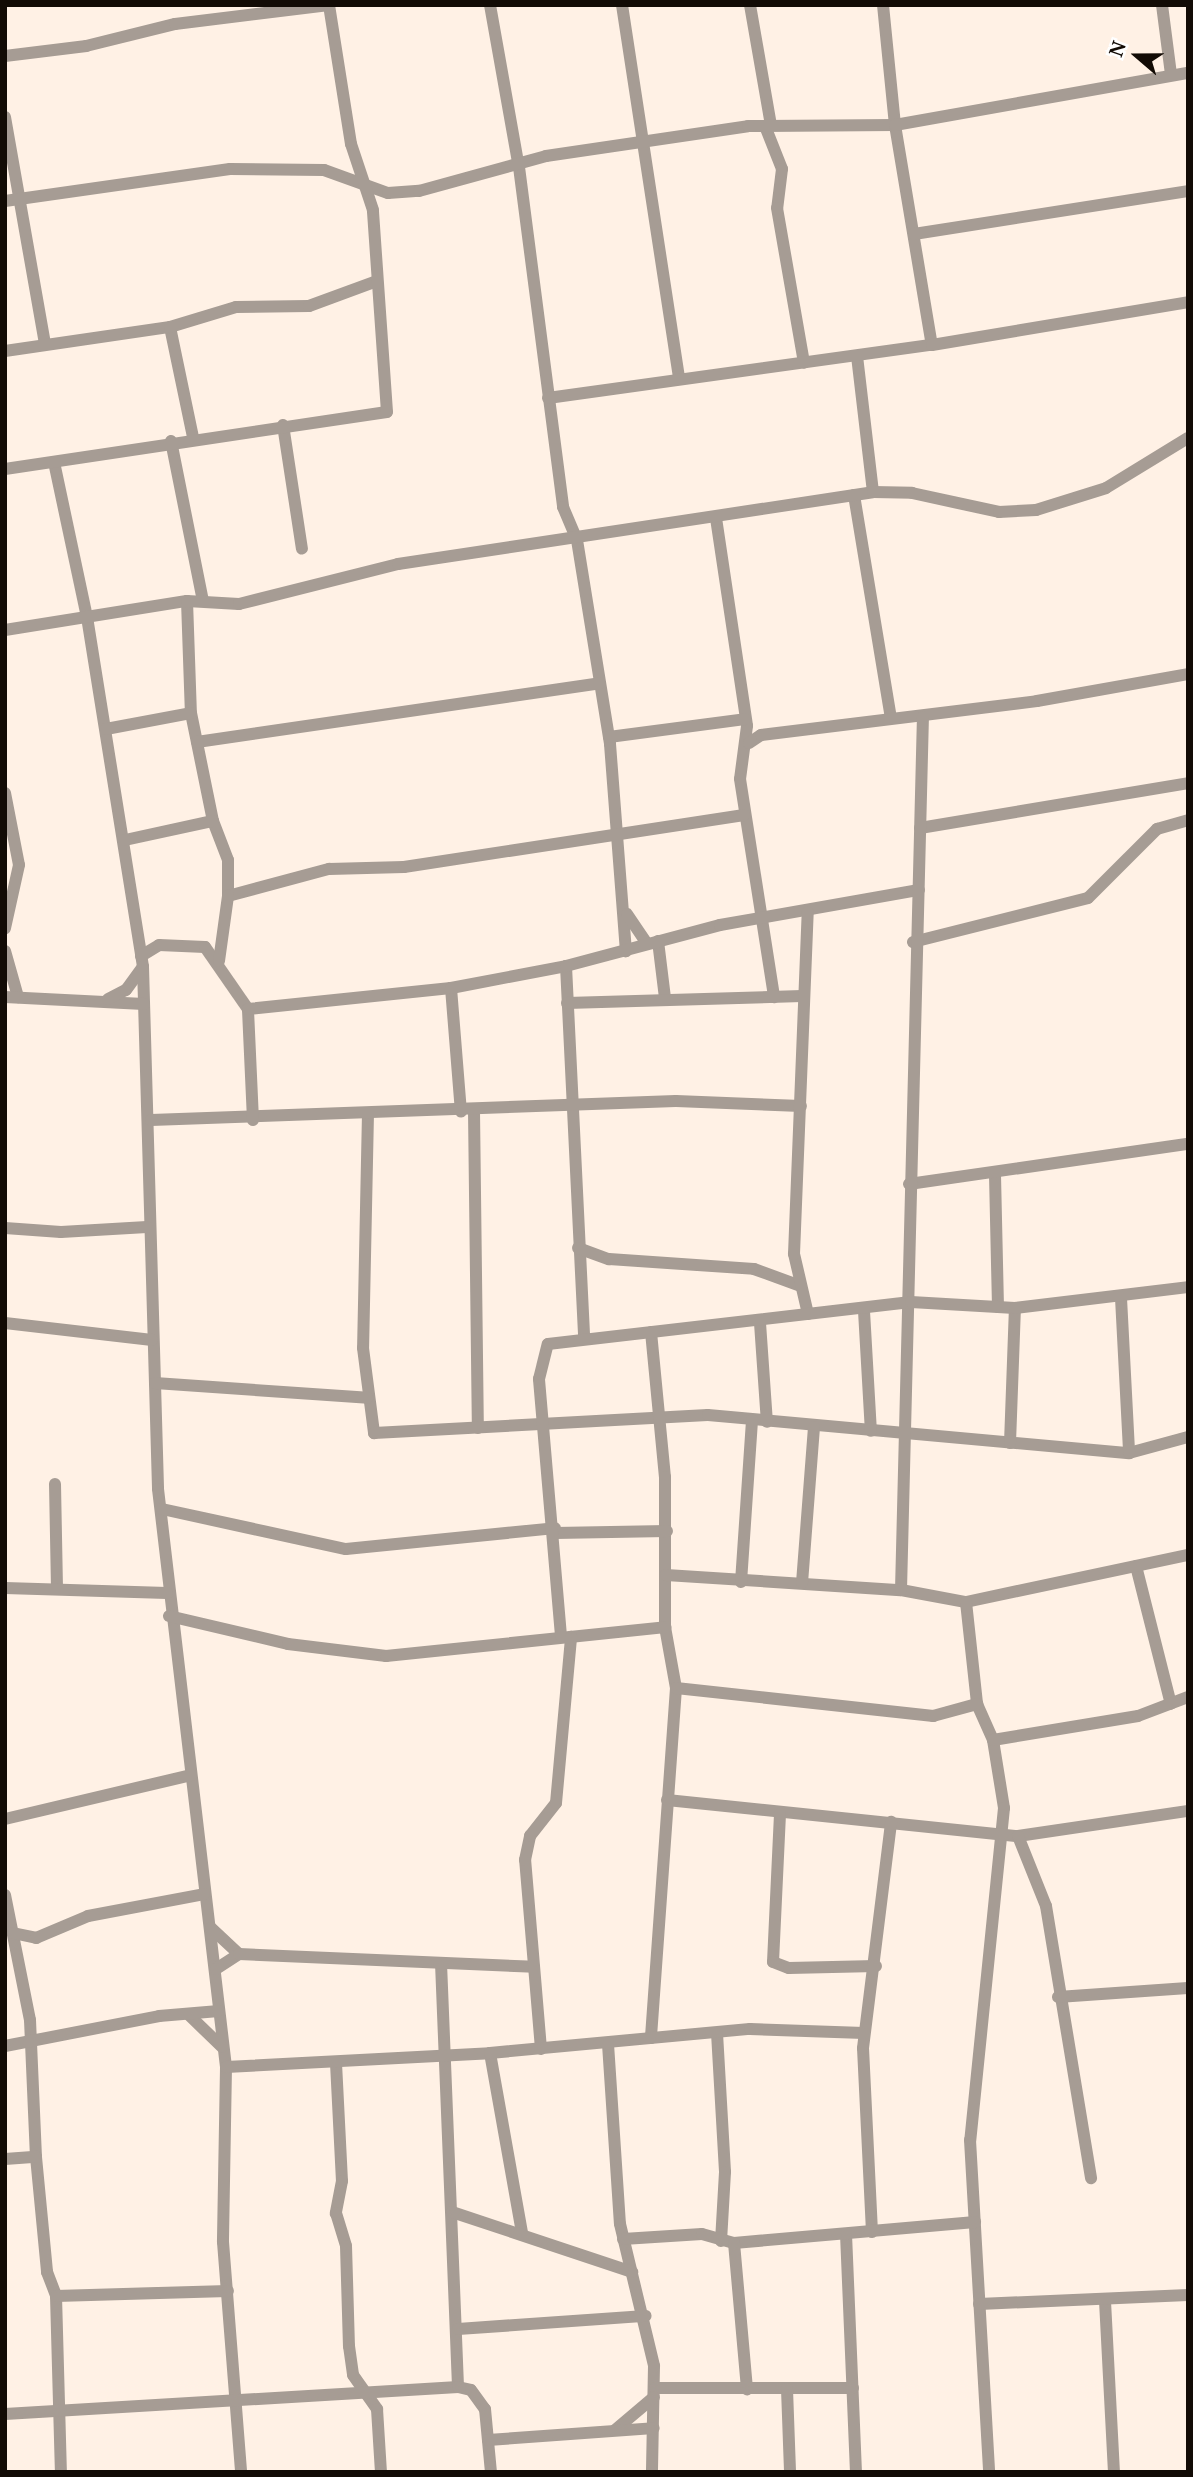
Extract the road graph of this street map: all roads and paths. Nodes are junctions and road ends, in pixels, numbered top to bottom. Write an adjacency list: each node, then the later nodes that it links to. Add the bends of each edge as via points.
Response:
1 (329, 5): 7 (street, via 175,24 86,46); 15 (street, via 351,144)
2 (490, 5): 14 (street)
3 (622, 5): 13 (street)
4 (750, 5): 11 (street)
5 (883, 5): 12 (street)
6 (1162, 5): 9 (street)
7 (5, 56)
8 (1188, 73): 9 (street)
9 (1171, 74): 12 (street)
10 (5, 117): 17 (street)
11 (768, 125): 12 (street); 13 (street); 27 (street, via 782,169 776,208)
12 (895, 125): 19 (street)
13 (645, 142): 14 (street, via 546,156); 28 (street)
14 (519, 167): 15 (street, via 419,191); 29 (street)
15 (370, 187): 17 (street, via 324,170 230,169); 20 (street)
16 (1186, 194): 19 (street)
17 (21, 199): 18 (street); 23 (street)
18 (5, 201)
19 (914, 234): 24 (street)
20 (377, 281): 22 (street, via 309,306 236,307); 30 (street, via 387,353 387,412)
21 (1188, 302): 24 (street)
22 (170, 327): 23 (street); 31 (street)
23 (45, 344): 25 (street)
24 (932, 345): 26 (street)
25 (5, 351)
26 (857, 356): 27 (street); 36 (street)
27 (804, 363): 28 (street)
28 (680, 379): 29 (street)
29 (548, 398): 39 (street, via 563,507)
30 (283, 425): 31 (street); 40 (street)
31 (193, 437): 33 (street)
32 (1188, 438): 36 (street, via 1106,488 1035,510 999,512 912,493)
33 (171, 441): 34 (street); 42 (street)
34 (54, 462): 35 (street); 43 (street)
35 (5, 469)
36 (873, 492): 37 (street)
37 (854, 495): 38 (street); 49 (street)
38 (716, 518): 39 (street); 50 (street)
39 (577, 540): 42 (street, via 398,564 239,604); 46 (street)
40 (303, 549)
41 (187, 601): 42 (street); 43 (street); 47 (street)
42 (203, 601)
43 (87, 617): 44 (street); 51 (street)
44 (5, 630)
45 (1188, 674): 48 (street)
46 (600, 683): 53 (street); 54 (street, via 323,728)
47 (191, 713): 51 (street); 54 (street)
48 (923, 717): 49 (street); 61 (street)
49 (891, 718): 52 (street)
50 (746, 722): 52 (street); 53 (street); 55 (street)
51 (106, 729): 63 (street)
52 (761, 735): 55 (street)
53 (609, 737): 62 (street)
54 (197, 742): 60 (street)
55 (748, 743): 58 (street, via 740,772)
56 (1188, 783): 61 (street)
57 (5, 793): 69 (street, via 19,865)
58 (744, 814): 62 (street); 68 (street)
59 (1188, 820): 71 (street, via 1157,829 1088,898)
60 (213, 821): 63 (street); 65 (street, via 228,860)
61 (920, 828): 64 (street)
62 (620, 830): 65 (street, via 404,867 329,869); 67 (street)
63 (125, 841): 76 (street)
64 (919, 890): 66 (street); 71 (street)
65 (228, 896): 70 (street)
66 (808, 912): 68 (street); 80 (street)
67 (627, 914): 72 (street); 75 (street)
68 (760, 917): 72 (street); 82 (street)
69 (5, 928)
70 (226, 936): 73 (street); 77 (street)
71 (914, 942): 98 (street)
72 (652, 943): 75 (street); 83 (street)
73 (205, 947): 76 (street, via 159,945); 77 (street)
74 (5, 951): 81 (street)
75 (626, 951): 78 (street)
76 (142, 961): 84 (street, via 126,990); 86 (street)
77 (219, 961): 87 (street)
78 (566, 966): 79 (street); 85 (street)
79 (451, 988): 88 (street); 92 (street)
80 (802, 996): 82 (street); 90 (street)
81 (12, 997): 84 (street)
82 (774, 997): 83 (street)
83 (665, 998): 85 (street)
84 (108, 999): 86 (street)
85 (567, 1003): 91 (street)
86 (144, 1004): 94 (street)
87 (248, 1009): 88 (street); 89 (street)
88 (266, 1012): 89 (street)
89 (250, 1031): 95 (street)
90 (801, 1106): 91 (street, via 676,1101); 102 (street)
91 (574, 1107): 92 (street); 101 (street)
92 (467, 1111): 93 (street); 122 (street)
93 (368, 1113): 95 (street); 116 (street, via 362,1271)
94 (151, 1120): 95 (street); 99 (street)
95 (253, 1121)
96 (1188, 1144): 97 (street)
97 (995, 1175): 98 (street); 106 (street)
98 (909, 1184): 105 (street)
99 (147, 1227): 100 (street, via 61,1233); 114 (street)
100 (5, 1228)
101 (578, 1248): 102 (street, via 609,1259 754,1269); 113 (street)
102 (798, 1285): 109 (street)
103 (1188, 1287): 104 (street)
104 (1121, 1298): 107 (street); 127 (street)
105 (904, 1304): 106 (street); 108 (street); 124 (street)
106 (998, 1307): 107 (street)
107 (1015, 1308): 126 (street)
108 (864, 1311): 109 (street); 123 (street)
109 (808, 1314): 111 (street)
110 (5, 1323): 114 (street)
111 (760, 1324): 112 (street); 119 (street)
112 (651, 1332): 113 (street); 117 (street)
113 (584, 1339): 120 (street, via 542,1349)
114 (152, 1340): 115 (street)
115 (155, 1383): 116 (street); 129 (street)
116 (368, 1398): 122 (street, via 374,1433)
117 (660, 1417): 118 (street); 120 (street); 131 (street)
118 (752, 1420): 119 (street); 135 (street)
119 (767, 1422): 121 (street)
120 (544, 1423): 122 (street); 130 (street)
121 (814, 1427): 123 (street); 136 (street)
122 (478, 1428)
123 (871, 1431): 124 (street)
124 (909, 1433): 126 (street); 139 (street)
125 (1188, 1437): 127 (street)
126 (1010, 1443): 127 (street)
127 (1129, 1453)
128 (55, 1484): 138 (street)
129 (162, 1509): 130 (street, via 346,1549); 140 (street)
130 (555, 1530): 131 (street); 144 (street)
131 (667, 1531): 134 (street)
132 (1188, 1555): 133 (street)
133 (1136, 1566): 141 (street); 148 (street)
134 (666, 1575): 135 (street); 143 (street)
135 (741, 1582): 136 (street)
136 (802, 1583): 139 (street)
137 (5, 1588): 138 (street)
138 (57, 1588): 140 (street)
139 (901, 1590): 141 (street)
140 (167, 1593): 142 (street)
141 (966, 1602): 147 (street)
142 (169, 1616): 144 (street, via 288,1644 386,1656); 150 (street)
143 (665, 1627): 144 (street); 145 (street)
144 (566, 1637): 165 (street, via 556,1803 526,1843)
145 (676, 1689): 147 (street, via 933,1716); 151 (street)
146 (1188, 1697): 148 (street)
147 (977, 1704): 149 (street)
148 (1171, 1704): 149 (street)
149 (993, 1740): 156 (street, via 1004,1808)
150 (191, 1775): 154 (street); 158 (street, via 197,1788)
151 (667, 1800): 153 (street); 173 (street)
152 (1188, 1811): 157 (street)
153 (780, 1814): 155 (street); 164 (street, via 773,1962 789,1968)
154 (5, 1819)
155 (891, 1822): 156 (street); 164 (street)
156 (998, 1834): 157 (street); 187 (street, via 988,1988 972,2087)
157 (1018, 1836): 168 (street, via 1046,1906)
158 (204, 1894): 160 (street); 161 (street, via 88,1916 36,1938)
159 (5, 1895): 161 (street)
160 (211, 1928): 162 (street); 166 (street)
161 (13, 1933): 175 (street)
162 (239, 1954): 163 (street); 166 (street)
163 (441, 1963): 165 (street); 180 (street)
164 (876, 1966): 172 (street)
165 (534, 1967): 178 (street)
166 (216, 1969): 169 (street)
167 (1188, 1988): 168 (street)
168 (1058, 1997): 185 (street, via 1075,2058)
169 (219, 2011): 170 (street); 177 (street)
170 (189, 2015): 175 (street, via 130,2021); 177 (street)
171 (717, 2033): 172 (street); 173 (street); 192 (street)
172 (864, 2033): 188 (street)
173 (652, 2038): 174 (street)
174 (608, 2044): 178 (street); 191 (street)
175 (32, 2045): 176 (street); 183 (street)
176 (5, 2046)
177 (222, 2047): 182 (street)
178 (541, 2049): 179 (street)
179 (491, 2053): 180 (street); 189 (street)
180 (443, 2056): 181 (street); 186 (street)
181 (336, 2063): 182 (street); 206 (street, via 342,2181 336,2224 346,2246 353,2375)
182 (226, 2067): 194 (street, via 221,2194)
183 (36, 2157): 184 (street); 196 (street, via 47,2272)
184 (5, 2159)
185 (1091, 2178)
186 (452, 2212): 189 (street); 200 (street)
187 (975, 2222): 188 (street); 198 (street)
188 (872, 2232): 190 (street)
189 (522, 2233): 193 (street)
190 (846, 2234): 192 (street); 202 (street)
191 (623, 2239): 192 (street, via 702,2234); 193 (street)
192 (728, 2242): 203 (street)
193 (632, 2272): 199 (street)
194 (228, 2291): 196 (street); 207 (street)
195 (1188, 2295): 197 (street)
196 (56, 2296): 208 (street)
197 (1105, 2301): 198 (street); 221 (street)
198 (979, 2304): 220 (street)
199 (646, 2316): 200 (street); 205 (street)
200 (458, 2329): 201 (street)
201 (458, 2387): 206 (street); 212 (street, via 481,2400)
202 (853, 2388): 204 (street); 219 (street)
203 (747, 2389): 204 (street); 205 (street)
204 (786, 2389): 218 (street)
205 (655, 2393): 210 (street); 211 (street)
206 (366, 2396): 207 (street); 215 (street, via 377,2409)
207 (240, 2399): 208 (street); 214 (street)
208 (60, 2411): 209 (street); 213 (street)
209 (5, 2414)
210 (654, 2428): 211 (street); 217 (street)
211 (611, 2432): 212 (street)
212 (488, 2440): 216 (street)
213 (61, 2472)
214 (241, 2472)
215 (381, 2472)
216 (491, 2472)
217 (652, 2472)
218 (790, 2472)
219 (856, 2472)
220 (989, 2472)
221 (1114, 2472)

